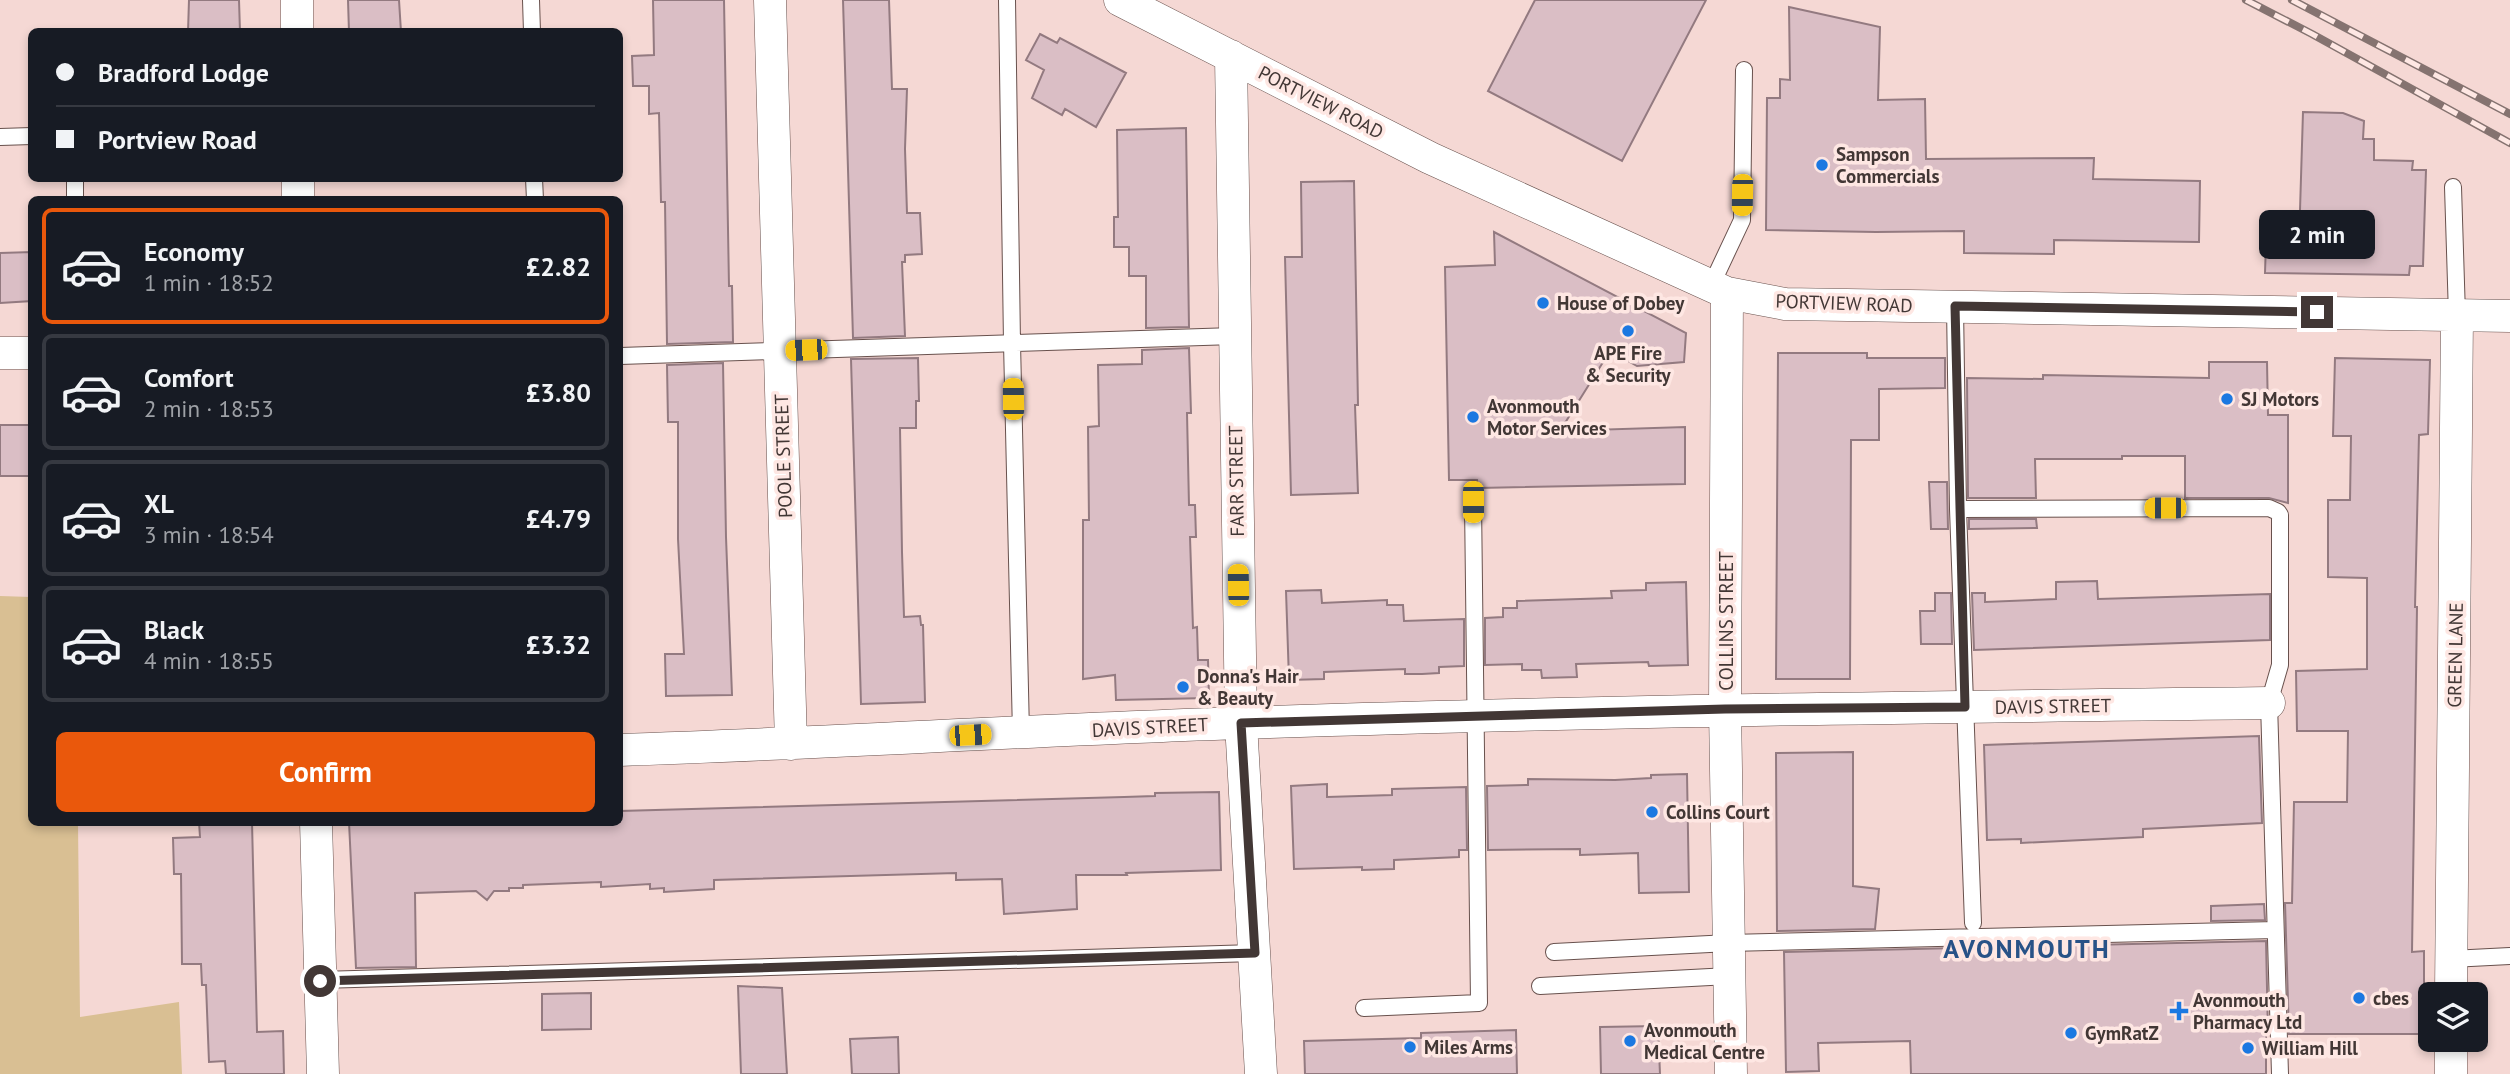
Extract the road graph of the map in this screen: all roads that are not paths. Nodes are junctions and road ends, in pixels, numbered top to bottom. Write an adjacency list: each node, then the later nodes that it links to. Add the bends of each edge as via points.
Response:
1 (297, 0): 7 (street)
2 (531, 0): 8 (lane)
3 (769, 0): 20 (street, POOLE STREET)
4 (1007, 0): 19 (lane)
5 (1120, 0): 6 (street, PORTVIEW ROAD)
6 (1158, 9): 9 (street, PORTVIEW ROAD)
7 (297, 28)
8 (532, 28)
9 (1231, 56): 14 (street, PORTVIEW ROAD, via 1430,158); 18 (street, FARR STREET)
10 (1744, 70): 14 (lane, via 1742,220)
11 (0, 136): 12 (lane)
12 (28, 136)
13 (2453, 187): 16 (lane)
14 (1719, 290): 15 (street, PORTVIEW ROAD, via 1785,304); 28 (street, COLLINS STREET)
15 (1955, 306): 16 (street, PORTVIEW ROAD); 25 (lane)
16 (2457, 315): 17 (street, PORTVIEW ROAD); 41 (street, GREEN LANE)
17 (2510, 316)
18 (1234, 337): 19 (lane); 30 (street, FARR STREET)
19 (1012, 343): 20 (lane); 31 (lane)
20 (780, 351): 23 (lane); 32 (street, POOLE STREET)
21 (0, 353): 22 (street)
22 (28, 353)
23 (623, 356)
24 (1473, 502): 29 (lane)
25 (1958, 509): 26 (lane, via 2276,510 2280,515 2280,665); 27 (lane)
26 (2269, 703): 27 (street, DAVIS STREET); 36 (lane)
27 (1965, 707): 28 (street, DAVIS STREET); 35 (lane)
28 (1725, 709): 29 (street, DAVIS STREET); 37 (street, COLLINS STREET)
29 (1475, 716): 30 (street, DAVIS STREET); 46 (lane, via 1479,1003)
30 (1241, 723): 31 (street, DAVIS STREET); 39 (street, FARR STREET)
31 (1021, 733): 32 (street, DAVIS STREET)
32 (791, 744): 33 (street, DAVIS STREET)
33 (623, 750)
34 (316, 826): 43 (street)
35 (1973, 923)
36 (2275, 929): 37 (lane); 51 (lane)
37 (1729, 943): 38 (lane); 42 (street, COLLINS STREET)
38 (1554, 952)
39 (1255, 953): 43 (lane); 49 (street, FARR STREET)
40 (2510, 956): 41 (lane)
41 (2451, 959): 44 (street, GREEN LANE)
42 (1729, 976): 45 (lane); 50 (street, COLLINS STREET)
43 (320, 981): 48 (street)
44 (2451, 982)
45 (1539, 986)
46 (1364, 1008)
47 (2451, 1052): 52 (street)
48 (323, 1074)
49 (1261, 1074)
50 (1731, 1074)
51 (2280, 1074)
52 (2451, 1074)

